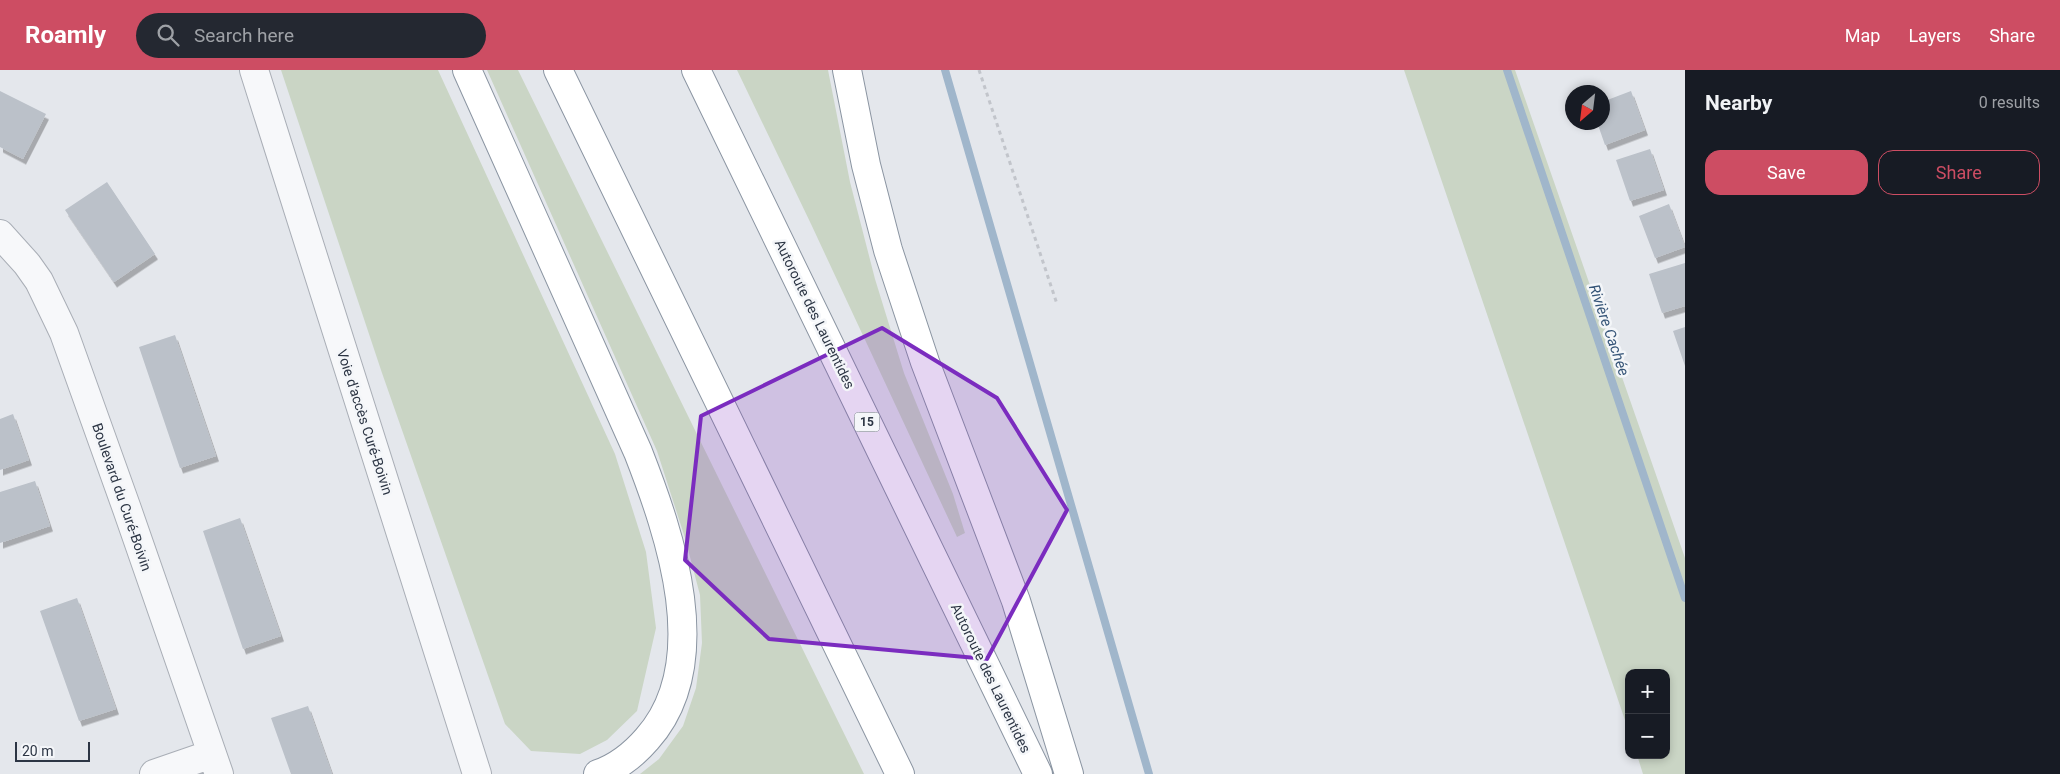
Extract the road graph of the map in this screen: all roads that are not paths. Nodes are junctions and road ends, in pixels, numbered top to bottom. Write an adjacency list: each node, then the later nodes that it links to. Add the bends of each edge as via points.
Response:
1 (254, 70): 9 (street, Voie d'accès Curé-Boivin)
2 (467, 70): 10 (highway, via 638,452 668,537 678,582 681,653 672,697 663,718 639,748 622,762)
3 (558, 70): 11 (highway)
4 (696, 70): 12 (highway, Autoroute des Laurentides / 15)
5 (846, 70): 13 (highway, via 866,165 896,275 1016,601)
6 (0, 234): 7 (street, Boulevard du Curé-Boivin, via 38,281 64,333)
7 (216, 764): 8 (street)
8 (154, 774)
9 (477, 774)
10 (598, 774)
11 (900, 774)
12 (1038, 774)
13 (1069, 774)

